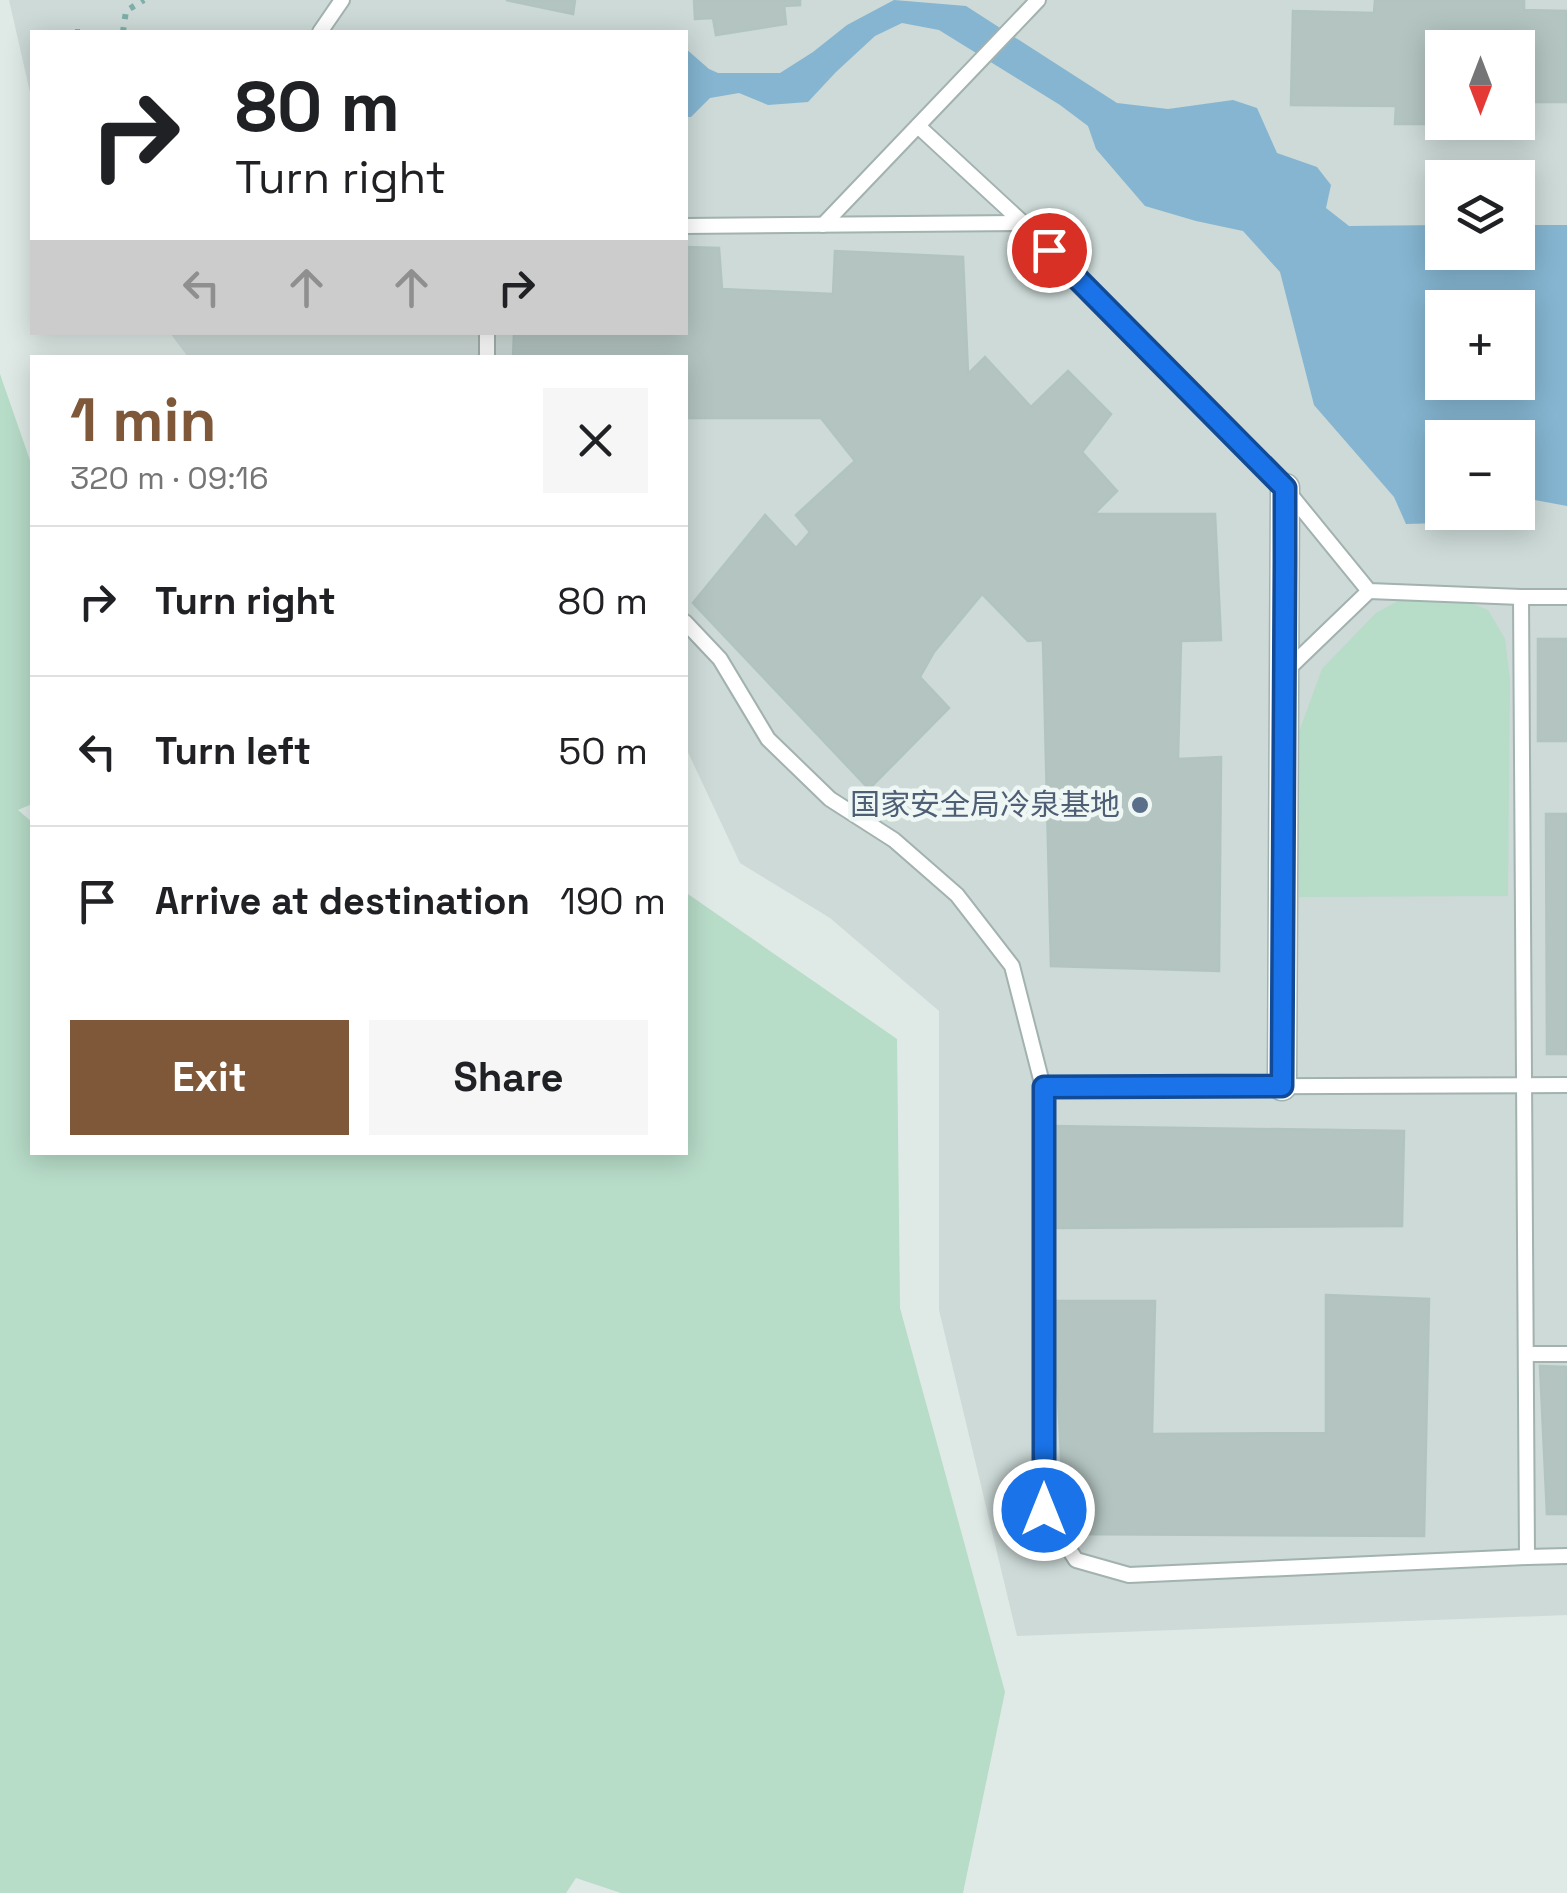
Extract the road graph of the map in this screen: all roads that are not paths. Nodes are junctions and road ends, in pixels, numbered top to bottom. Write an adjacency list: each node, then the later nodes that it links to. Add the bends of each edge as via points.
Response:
1 (342, 0): 3 (lane)
2 (1038, 0): 4 (lane)
3 (321, 30)
4 (918, 126): 5 (lane); 6 (lane)
5 (1023, 223): 6 (lane); 8 (lane)
6 (823, 225): 7 (lane)
7 (688, 226)
8 (1285, 488): 9 (lane); 13 (street)
9 (1369, 591): 10 (lane); 13 (lane)
10 (1521, 597): 11 (lane); 14 (lane)
11 (1567, 597)
12 (688, 625): 17 (lane, via 720,659 768,739 830,800 894,840 957,895 1012,966)
13 (1284, 673): 16 (street)
14 (1524, 1084): 15 (lane); 16 (lane); 18 (lane)
15 (1567, 1084)
16 (1282, 1086): 17 (lane)
17 (1044, 1087): 21 (lane, via 1044,1510 1076,1560 1130,1575)
18 (1526, 1354): 19 (lane); 21 (lane)
19 (1567, 1354)
20 (1567, 1556): 21 (lane)
21 (1527, 1557)

